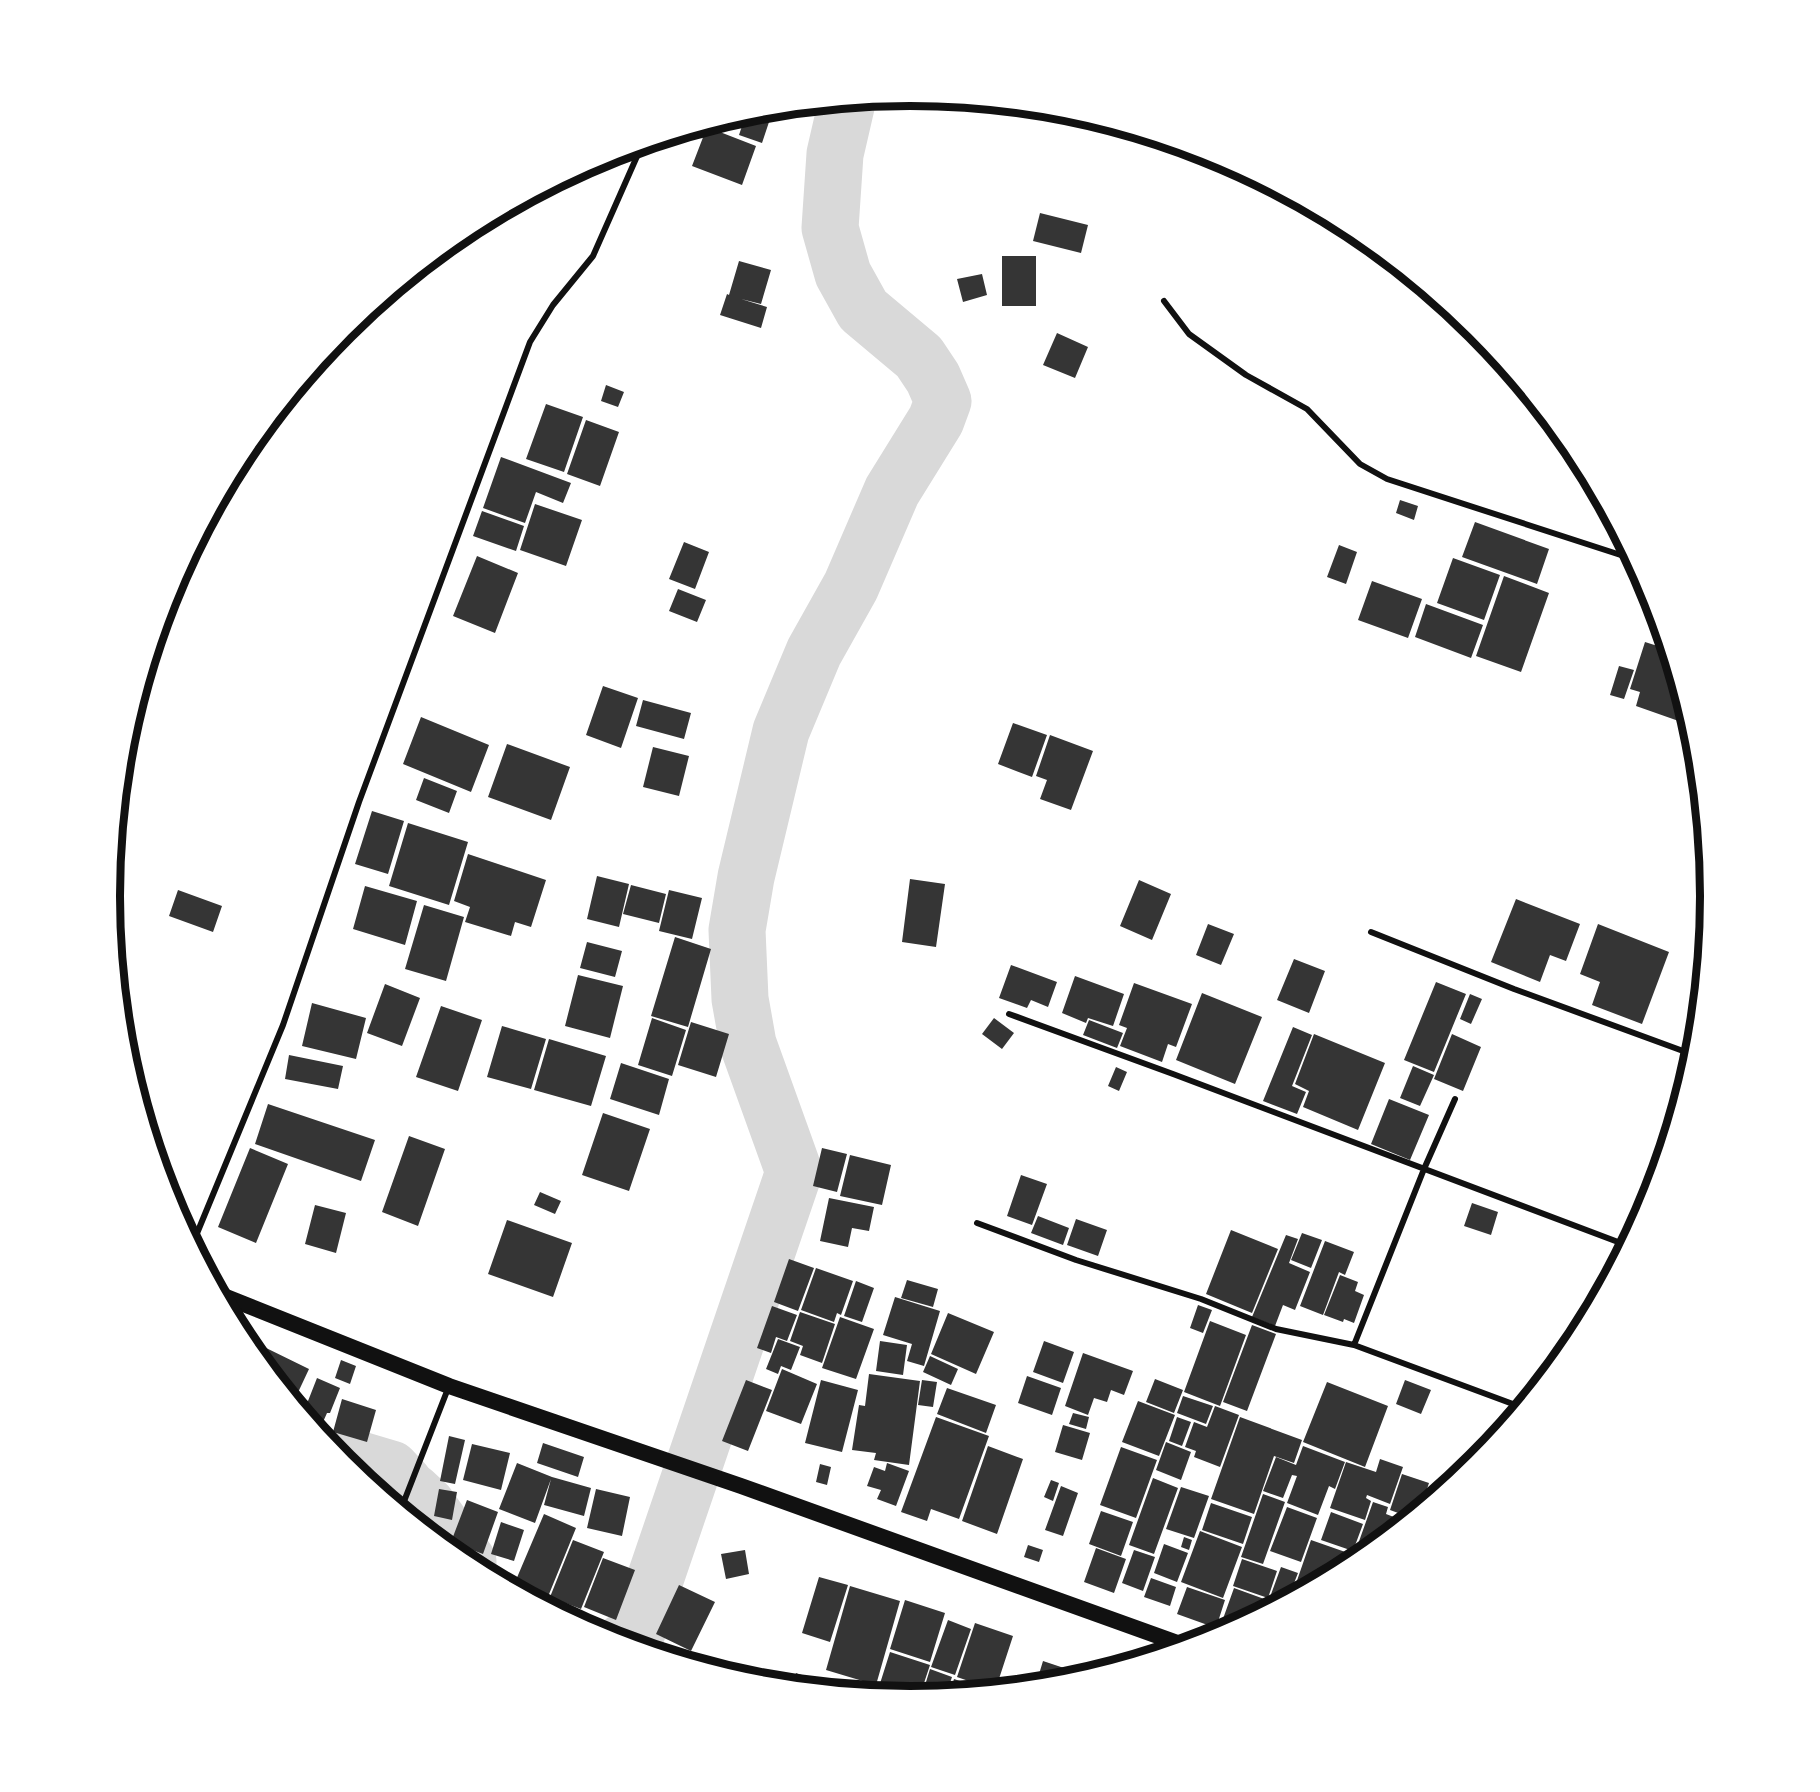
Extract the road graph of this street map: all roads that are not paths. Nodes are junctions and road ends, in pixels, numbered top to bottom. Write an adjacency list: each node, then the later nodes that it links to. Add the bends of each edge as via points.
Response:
1 (637, 155): 10 (street, via 593,256 553,305 530,342 359,802 283,1025)
2 (1164, 301): 3 (street, via 1189,334 1246,375 1307,409 1360,464 1387,479)
3 (1622, 555)
4 (1371, 932): 6 (street)
5 (1009, 1014): 8 (street)
6 (1684, 1051)
7 (1455, 1099): 8 (street)
8 (1424, 1169): 11 (street); 13 (street)
9 (977, 1223): 13 (street, via 1076,1260 1201,1299 1276,1329)
10 (197, 1234)
11 (1619, 1242)
12 (231, 1299): 14 (highway)
13 (1353, 1345): 15 (street)
14 (448, 1386): 16 (street); 17 (highway, via 648,1453)
15 (1514, 1404)
16 (404, 1502)
17 (1172, 1641)

